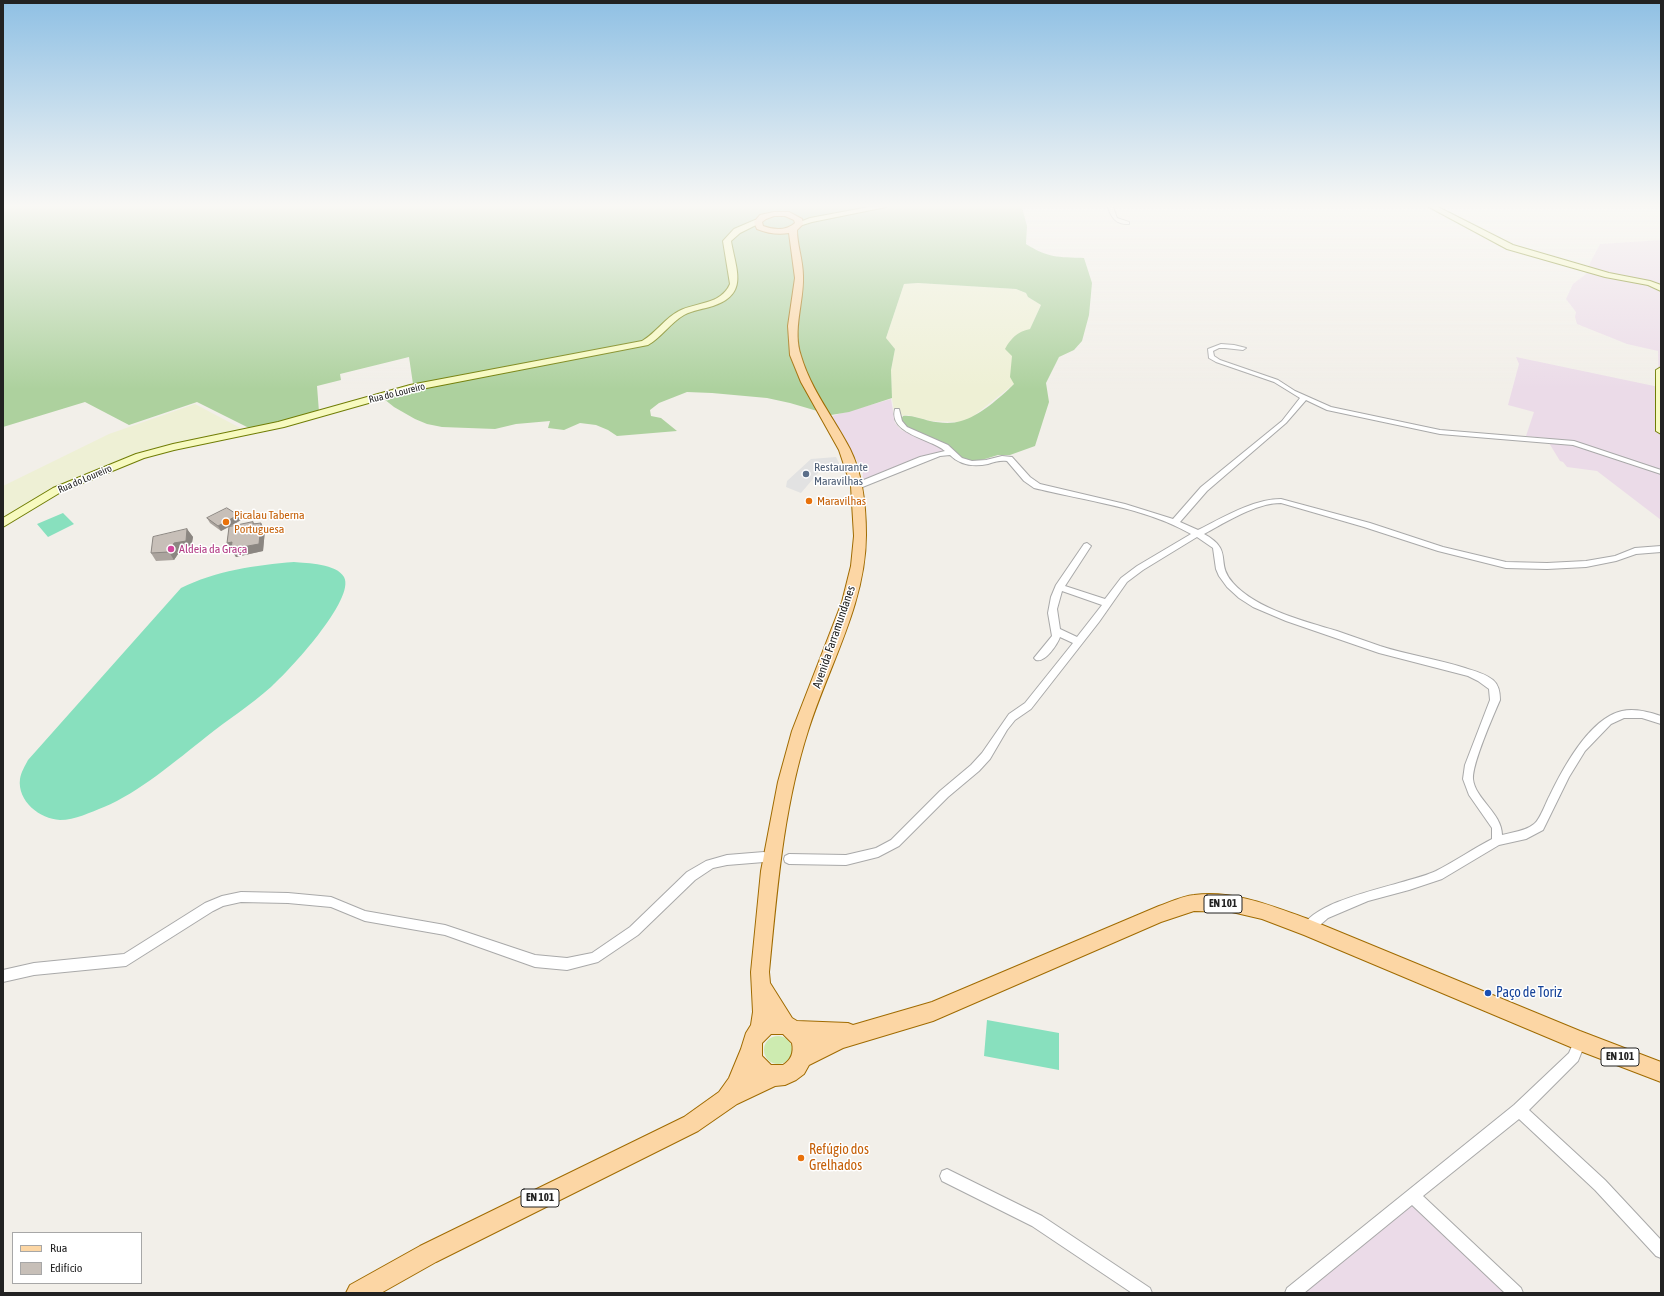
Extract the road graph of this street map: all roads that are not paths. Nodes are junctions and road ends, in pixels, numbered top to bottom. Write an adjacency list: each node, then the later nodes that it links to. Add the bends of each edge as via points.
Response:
1 (731, 267): 14 (street, Rua do Loureiro, via 733,290 710,304 682,313 652,340 645,343 414,388 280,425 173,447 57,490)
2 (798, 267): 12 (main road, Avenida Farramundanes, via 800,278 793,326 795,355 806,382 845,450)
3 (1582, 267): 4 (street, via 1650,283)
4 (1661, 288)
5 (1243, 348): 7 (street, via 1215,346 1210,350 1211,357 1276,381)
6 (1661, 370): 9 (street)
7 (1304, 398): 11 (street, via 1329,409 1440,432 1574,443); 13 (street, via 1284,422 1204,489)
8 (897, 410): 10 (street, via 905,428 945,447)
9 (1661, 431)
10 (951, 453): 12 (street, via 923,459); 13 (street, via 959,460 972,463 1009,459 1037,486 1129,507)
11 (1661, 472)
12 (857, 486): 29 (main road, Avenida Farramundanes, via 860,536 857,566 849,602 800,731 786,782 770,871 760,972)
13 (1174, 523): 15 (street)
14 (3, 524)
15 (1198, 534): 17 (street, via 1269,501 1281,501 1441,549 1506,565 1586,564 1635,551); 19 (street, via 1140,568 1124,580); 24 (street, via 1217,545 1222,574 1251,602 1304,624 1397,655 1450,668 1492,684 1496,692 1495,700 1470,765 1468,779 1473,792 1497,827)
16 (1087, 546): 18 (street)
17 (1661, 549)
18 (1059, 587): 19 (street); 20 (street, via 1052,606 1052,620)
19 (1106, 603): 21 (street)
20 (1056, 631): 21 (street); 22 (street, via 1056,637)
21 (1079, 642): 26 (street, via 1028,706 1008,722 986,756 895,843 878,852 846,860)
22 (1039, 658)
23 (1661, 720): 24 (street, via 1642,714 1623,714 1608,721 1582,748 1565,774 1539,827 1526,834)
24 (1497, 841): 27 (street, via 1438,875 1366,896 1324,914)
25 (764, 857): 28 (street, via 710,864 691,876 634,931 594,958 567,964 535,961 445,930 365,916 331,902 241,897 209,907 126,960 34,969)
26 (789, 859)
27 (1308, 928): 32 (main road, EN 101, via 1262,911 1232,904 1194,903 1159,914 933,1011); 33 (main road, EN 101)
28 (3, 976)
29 (762, 987): 30 (main road); 31 (main road, Avenida Farramundanes, via 763,1012)
30 (789, 1027): 31 (main road, via 772,1024); 32 (main road, via 839,1034); 35 (main road, via 801,1040 803,1048)
31 (760, 1030): 34 (main road)
32 (864, 1032): 35 (main road, via 840,1039)
33 (1580, 1041): 36 (main road, EN 101); 39 (street, via 1574,1058)
34 (750, 1052): 37 (main road, via 756,1067 763,1074); 38 (main road, via 736,1085)
35 (800, 1059): 37 (main road, via 790,1072)
36 (1661, 1072)
37 (772, 1077): 38 (main road)
38 (721, 1104): 43 (main road, EN 101, via 691,1124 441,1248)
39 (1519, 1110): 41 (street); 42 (street, via 1600,1185)
40 (947, 1176): 44 (street, via 1037,1221)
41 (1413, 1196): 45 (street); 46 (street)
42 (1661, 1251)
43 (358, 1293)
44 (1145, 1293)
45 (1292, 1293)
46 (1516, 1293)

